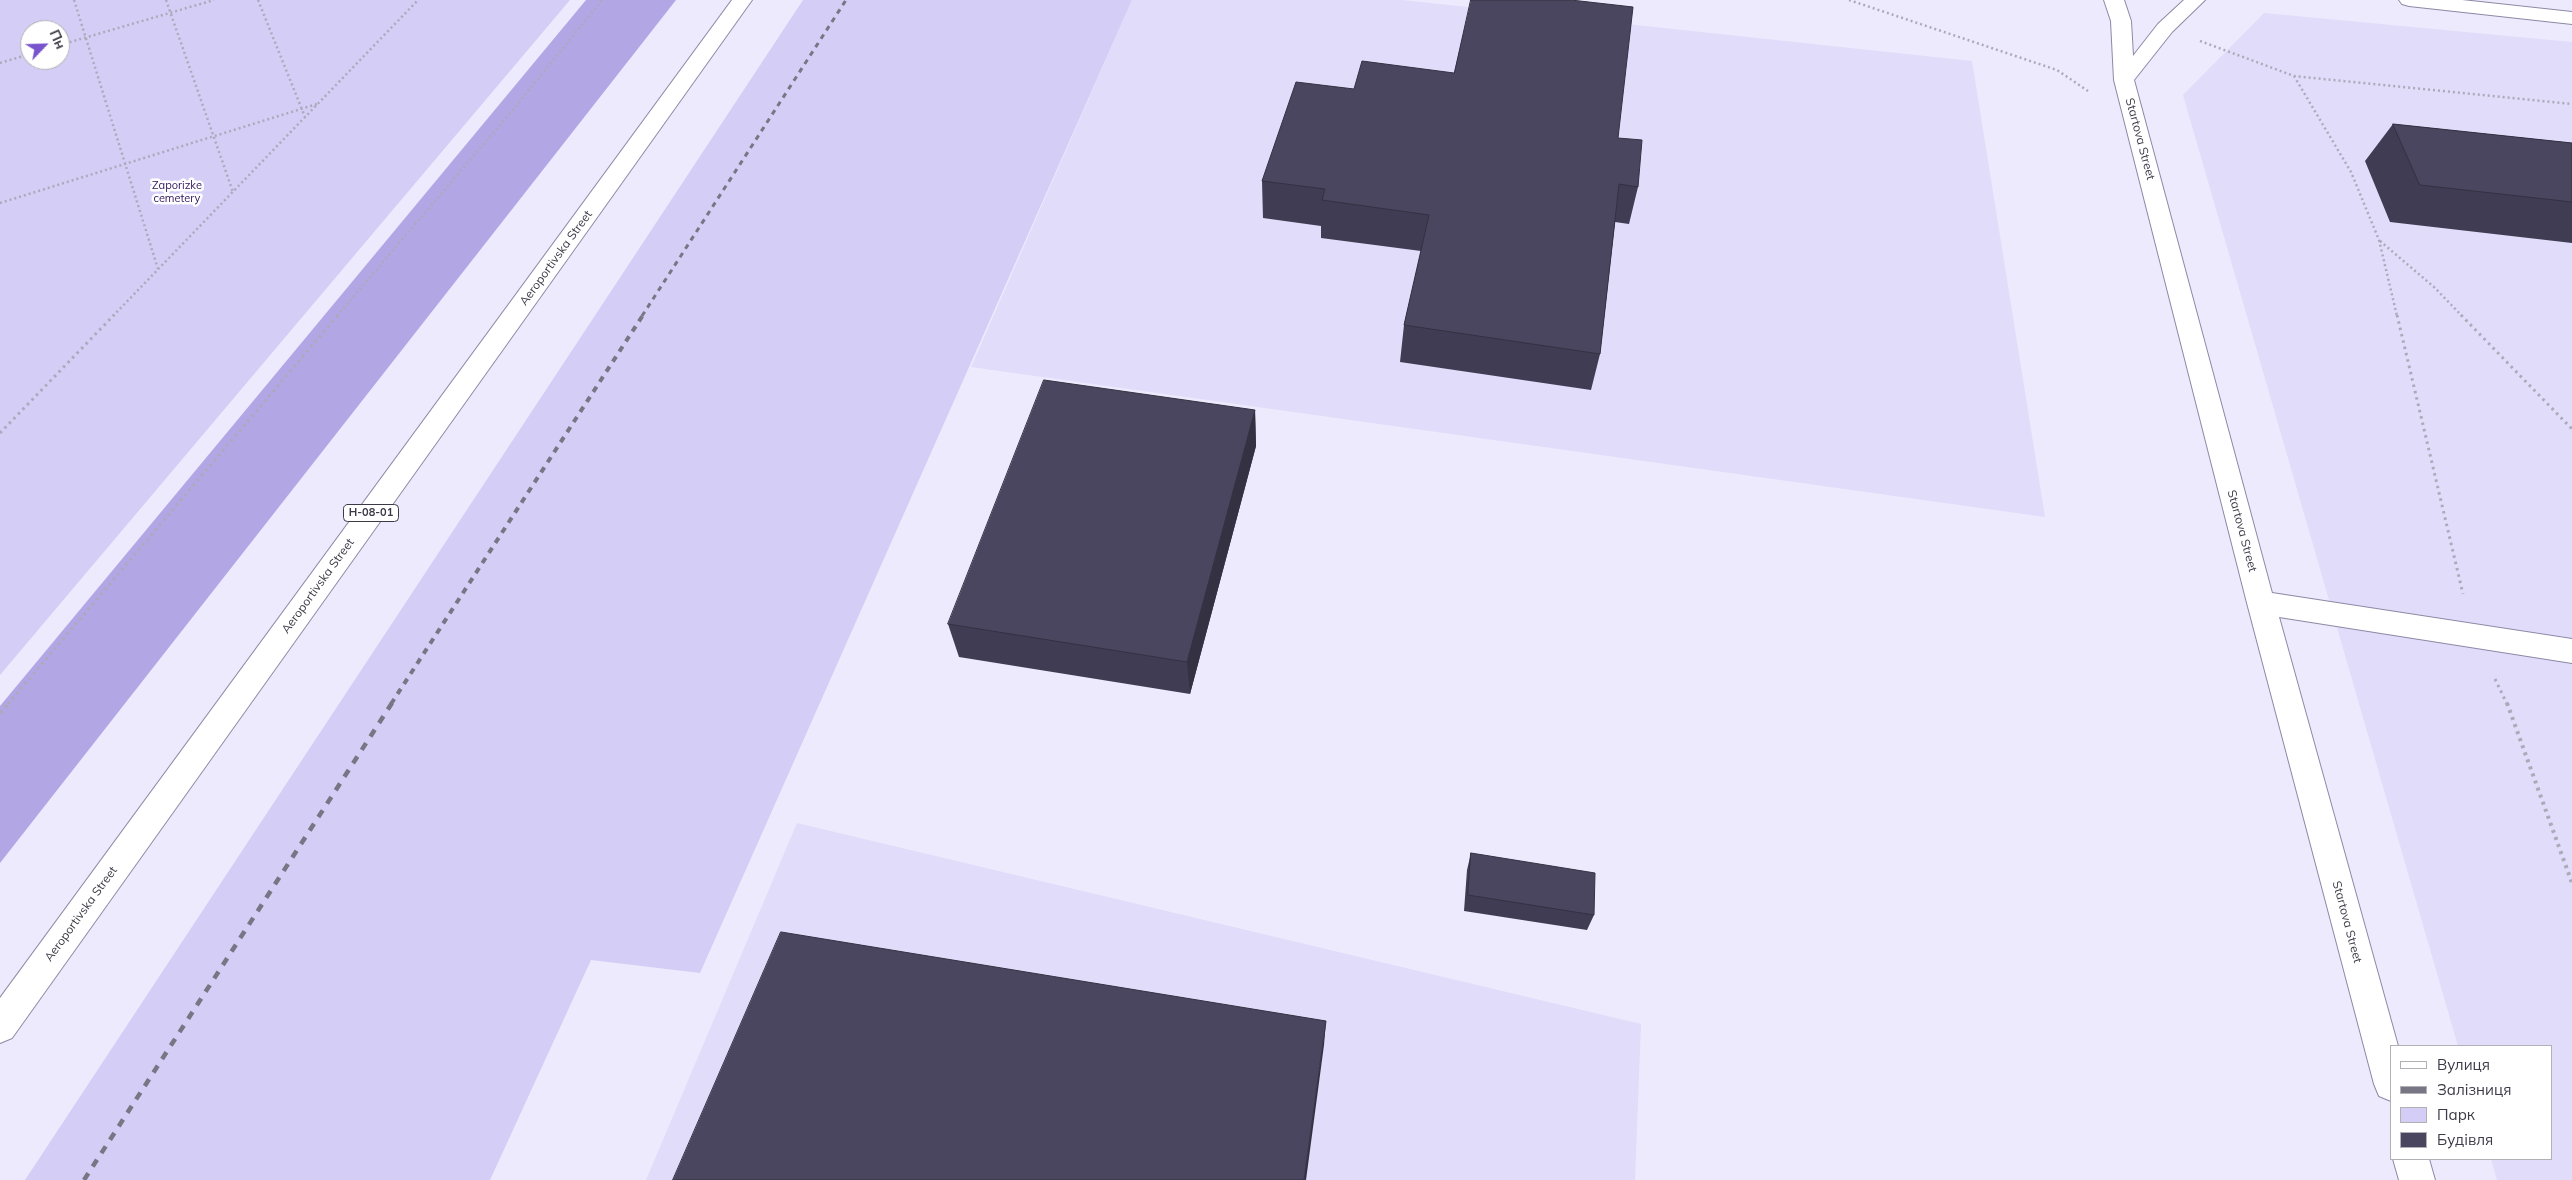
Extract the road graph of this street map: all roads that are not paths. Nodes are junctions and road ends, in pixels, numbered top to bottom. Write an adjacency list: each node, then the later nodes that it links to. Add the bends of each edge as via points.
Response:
1 (742, 0): 9 (street, Aeroportivska Street / Н-08-01)
2 (2114, 0): 6 (street, Startova Street, via 2122,21)
3 (2196, 0): 6 (street, via 2166,28)
4 (2409, 0): 5 (street)
5 (2572, 18)
6 (2124, 80): 7 (street, Startova Street)
7 (2261, 603): 8 (street); 10 (street, Startova Street)
8 (2572, 651)
9 (0, 1026)
10 (2390, 1080)
11 (2411, 1160): 12 (street)
12 (2416, 1180)

